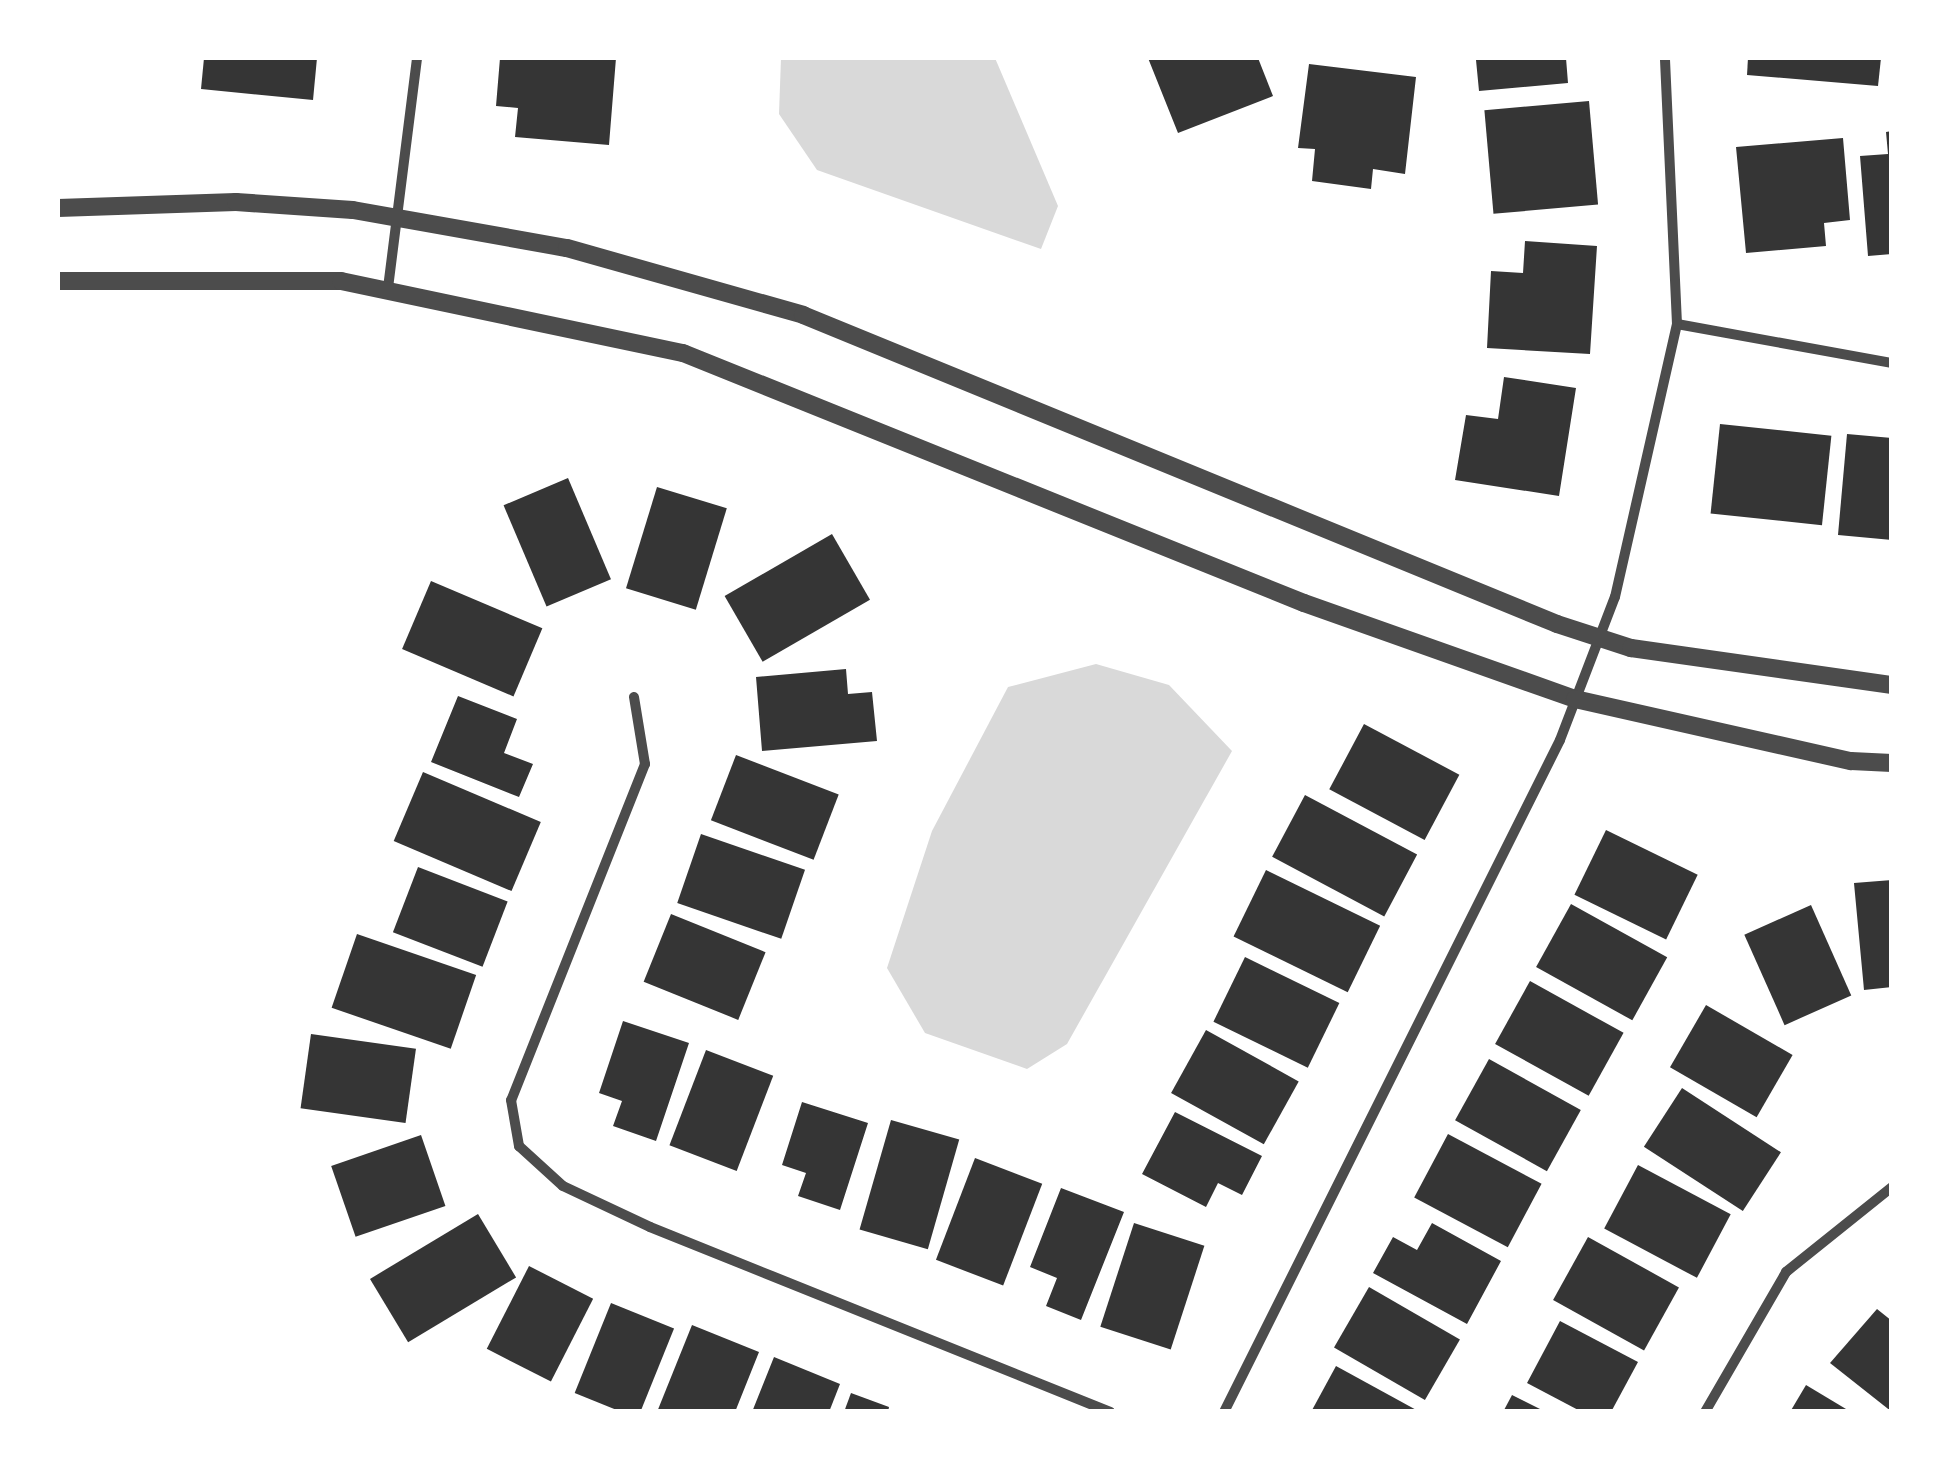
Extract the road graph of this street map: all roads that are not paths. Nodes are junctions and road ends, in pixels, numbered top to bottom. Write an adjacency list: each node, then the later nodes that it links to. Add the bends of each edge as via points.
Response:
1 (417, 58): 4 (street)
2 (1665, 58): 7 (street)
3 (58, 208): 4 (street, via 236,202)
4 (398, 217): 6 (street); 9 (street, via 567,248 802,314)
5 (58, 281): 6 (street, via 323,280)
6 (388, 288): 12 (street, via 683,353 1304,602)
7 (1677, 324): 8 (street); 9 (street, via 1615,597)
8 (1892, 362)
9 (1599, 637): 10 (street, via 1631,648); 12 (street)
10 (1892, 685)
11 (634, 696): 15 (street, via 646,764 511,1100 519,1146 563,1186 650,1227)
12 (1575, 699): 13 (street, via 1851,762); 16 (street)
13 (1892, 763)
14 (1892, 1187): 17 (street, via 1786,1272)
15 (1110, 1412)
16 (1224, 1412)
17 (1705, 1412)

